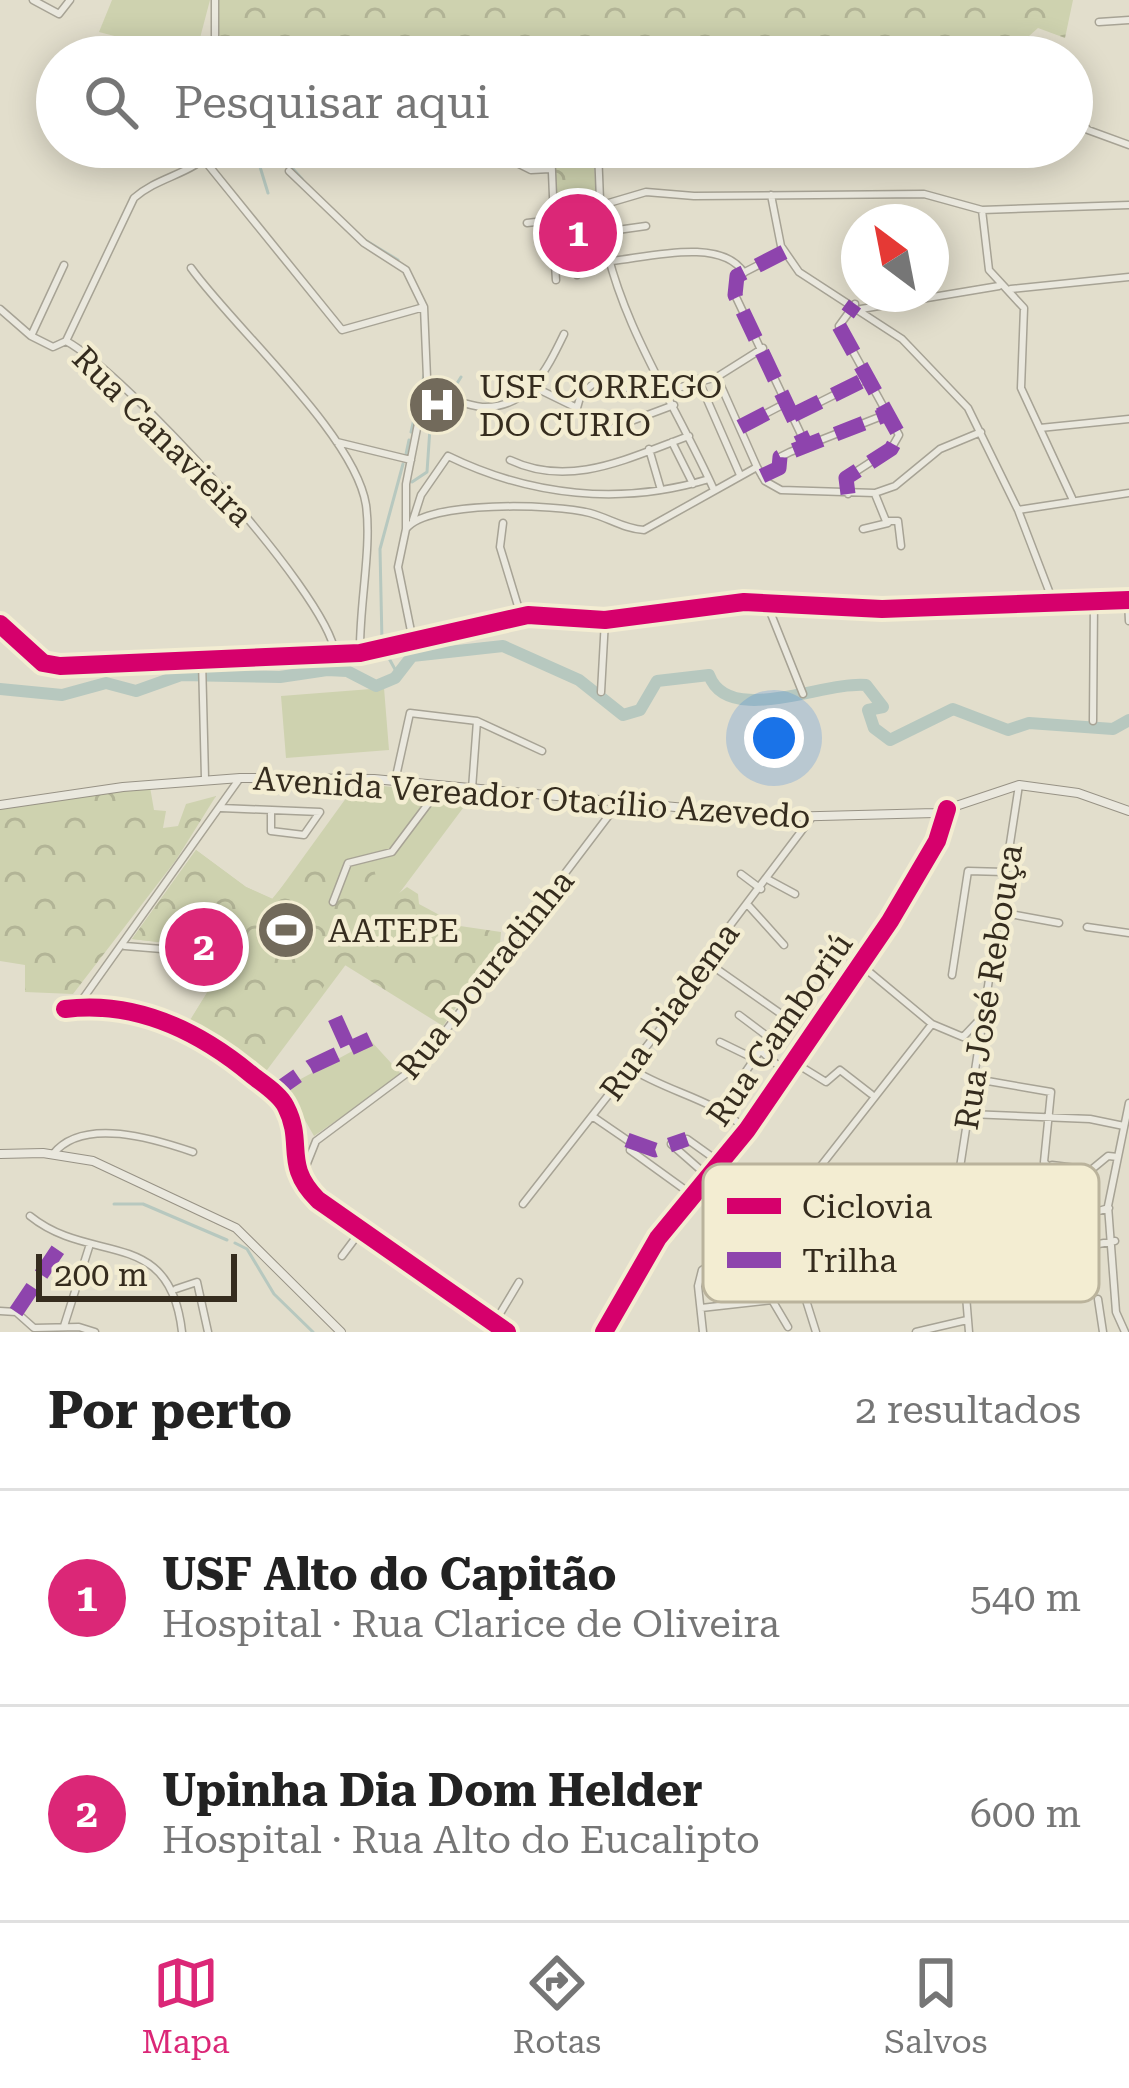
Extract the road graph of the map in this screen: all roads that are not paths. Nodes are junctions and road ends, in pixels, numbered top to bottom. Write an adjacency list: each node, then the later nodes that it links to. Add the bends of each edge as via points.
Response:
1 (70, 0): 3 (street, via 59,14)
2 (214, 0): 6 (street)
3 (36, 1)
4 (1129, 20): 5 (street)
5 (1099, 22)
6 (215, 36)
7 (1093, 131): 8 (street)
8 (1129, 145)
9 (188, 168): 43 (street, via 134,198)
10 (211, 168): 37 (street, via 342,330)
11 (527, 168): 13 (street)
12 (599, 168): 16 (street)
13 (550, 169): 21 (street)
14 (289, 171): 37 (street, via 364,243 406,270)
15 (771, 195): 16 (street, via 646,192); 18 (street, via 924,194); 26 (street)
16 (602, 205): 19 (street)
17 (1129, 205): 18 (street)
18 (982, 210): 34 (street, via 989,270)
19 (602, 220): 21 (street); 23 (street)
20 (526, 223): 21 (street)
21 (554, 223): 24 (street)
22 (646, 226): 23 (street)
23 (604, 235): 25 (street); 27 (street)
24 (557, 244): 25 (street); 33 (street)
25 (577, 244): 31 (street)
26 (784, 252): 30 (street); 36 (street, via 799,272)
27 (612, 261): 30 (street, via 718,254); 45 (street)
28 (64, 266): 42 (street)
29 (191, 268): 62 (street)
30 (744, 273): 44 (street, via 735,278 737,304)
31 (577, 275)
32 (1129, 277): 34 (street)
33 (556, 280)
34 (1005, 288): 35 (street); 58 (street, via 1024,308 1021,388)
35 (949, 295)
36 (841, 297)
37 (424, 307): 51 (street)
38 (0, 309): 42 (street)
39 (852, 312): 48 (street, via 838,323)
40 (864, 312): 60 (street, via 941,376)
41 (564, 334): 49 (street)
42 (31, 336): 43 (street, via 58,348)
43 (66, 341): 95 (street, Rua Canavieira, via 104,369 248,515 325,622)
44 (763, 348): 46 (street); 52 (street)
45 (660, 376): 49 (street, via 623,389 593,384 577,408); 50 (street)
46 (717, 377): 47 (street); 57 (street)
47 (698, 379): 50 (street); 69 (street)
48 (866, 379): 54 (street); 55 (street)
49 (534, 387): 51 (street, via 485,407)
50 (667, 391): 53 (street)
51 (425, 395): 66 (street)
52 (788, 402): 55 (street); 57 (street)
53 (674, 405): 59 (street); 61 (street)
54 (887, 414): 64 (street); 76 (street, via 898,433 891,448 846,478)
55 (793, 415): 64 (street)
56 (1129, 419): 58 (street)
57 (740, 427): 68 (street)
58 (1040, 428): 77 (street)
59 (610, 429)
60 (981, 432): 74 (street); 78 (street)
61 (689, 436): 63 (street); 70 (street)
62 (337, 442): 66 (street); 94 (street, via 366,504)
63 (672, 442): 65 (street); 71 (street)
64 (806, 446): 68 (street)
65 (650, 449): 67 (street, via 563,475); 72 (street)
66 (411, 460): 82 (street)
67 (510, 460)
68 (760, 472): 69 (street); 76 (street, via 781,490)
69 (741, 475): 73 (street)
70 (709, 478): 71 (street); 73 (street)
71 (693, 484): 72 (street)
72 (661, 490): 79 (street, via 613,495 532,487 448,456)
73 (714, 490): 79 (street, via 644,530 588,512 528,507)
74 (875, 493): 76 (street); 81 (street)
75 (1129, 493): 77 (street)
76 (848, 494)
77 (1072, 498): 78 (street)
78 (1018, 510): 87 (street)
79 (413, 520): 82 (street)
80 (503, 523): 89 (street, via 500,547)
81 (888, 523): 83 (street); 84 (street, via 898,521)
82 (406, 529): 93 (street, via 398,580)
83 (863, 529)
84 (902, 546)
85 (1129, 600): 88 (street); 90 (street)
86 (767, 604): 87 (street); 91 (street); 98 (street)
87 (1054, 604): 88 (street)
88 (1094, 604): 100 (street)
89 (520, 616): 91 (street); 93 (street)
90 (1129, 621)
91 (605, 622): 97 (street)
92 (0, 624): 96 (street, via 47,665)
93 (413, 641): 94 (street)
94 (360, 652): 95 (street)
95 (334, 653): 96 (street)
96 (202, 663): 102 (street)
97 (601, 692)
98 (803, 694)
99 (477, 721): 101 (street); 104 (street, via 405,716); 107 (street)
100 (1093, 721)
101 (542, 751)
102 (205, 778): 103 (main road, Avenida Vereador Otacílio Azevedo); 108 (main road, Avenida Vereador Otacílio Azevedo)
103 (240, 778): 104 (main road, Avenida Vereador Otacílio Azevedo); 110 (street)
104 (395, 784): 106 (main road, Avenida Vereador Otacílio Azevedo)
105 (1019, 785): 111 (main road, Avenida Vereador Otacílio Azevedo); 113 (main road, Avenida Vereador Otacílio Azevedo); 115 (street, Rua José Rebouça)
106 (440, 788): 107 (main road, Avenida Vereador Otacílio Azevedo); 120 (street, via 392,852 348,863)
107 (472, 791): 109 (main road, Avenida Vereador Otacílio Azevedo)
108 (0, 806)
109 (616, 806): 114 (main road, Avenida Vereador Otacílio Azevedo); 167 (street, Rua Douradinha, via 422,1062 316,1141)
110 (221, 808): 112 (street); 126 (street)
111 (947, 809): 114 (main road, Avenida Vereador Otacílio Azevedo); 129 (street, Rua Camboriú, via 928,860)
112 (272, 810): 112 (street, via 288,811 320,812 304,835 278,835)
113 (1129, 811)
114 (812, 818): 117 (street, Rua Diadema)
115 (1005, 872): 122 (street, Rua José Rebouça); 131 (street, via 968,871)
116 (741, 874): 118 (street)
117 (769, 880): 118 (street, Rua Diadema); 119 (street)
118 (761, 890): 121 (street, Rua Diadema)
119 (795, 895)
120 (333, 902)
121 (748, 905): 127 (street); 128 (street, Rua Diadema)
122 (999, 912): 123 (street); 135 (street, Rua José Rebouça)
123 (1059, 923)
124 (1087, 927): 125 (street)
125 (1129, 933)
126 (123, 945): 130 (street, via 174,950); 132 (street)
127 (784, 945)
128 (704, 960): 137 (street, via 784,1015); 142 (street, Rua Diadema)
129 (861, 964): 136 (street); 141 (street, Rua Camboriú)
130 (214, 965)
131 (952, 975)
132 (77, 1007): 133 (street); 167 (street, via 167,1021 229,1057 288,1110)
133 (65, 1009)
134 (739, 1015): 137 (street)
135 (982, 1017): 136 (street, via 963,1036); 144 (street, Rua José Rebouça)
136 (932, 1024): 145 (street)
137 (772, 1040): 139 (street)
138 (720, 1042): 140 (street)
139 (762, 1052): 140 (street); 143 (street)
140 (753, 1058): 147 (street)
141 (792, 1060): 143 (street, Rua Camboriú); 145 (street, via 826,1082 840,1070)
142 (630, 1068): 147 (street); 149 (street, Rua Diadema)
143 (785, 1072): 152 (street, Rua Camboriú)
144 (970, 1078): 148 (street, Rua José Rebouça); 150 (street, via 1048,1090)
145 (871, 1095): 162 (street)
146 (1129, 1103): 151 (street)
147 (720, 1108): 152 (street)
148 (969, 1114): 150 (street); 163 (street, Rua José Rebouça)
149 (592, 1116): 154 (street); 170 (street, Rua Diadema)
150 (1050, 1117): 151 (street); 164 (street)
151 (1124, 1126): 160 (street)
152 (747, 1130): 161 (street, Rua Camboriú)
153 (687, 1139): 161 (street)
154 (627, 1140)
155 (671, 1144): 166 (street)
156 (630, 1150): 169 (street)
157 (193, 1152): 159 (street, via 93,1134)
158 (0, 1154): 159 (main road)
159 (53, 1154): 195 (main road, via 104,1165 236,1228)
160 (1118, 1157): 165 (street); 171 (street)
161 (722, 1164)
162 (820, 1164)
163 (961, 1164)
164 (1049, 1164)
165 (1098, 1164)
166 (703, 1172)
167 (300, 1181): 174 (street)
168 (703, 1188): 169 (street, Rua Camboriú)
169 (695, 1198): 197 (street, Rua Camboriú, via 658,1238)
170 (524, 1204)
171 (1108, 1208): 172 (street); 175 (street)
172 (1099, 1211)
173 (30, 1216): 176 (street, via 64,1238)
174 (360, 1232): 178 (street); 189 (street)
175 (1115, 1241): 177 (street); 202 (street, via 1116,1312)
176 (90, 1243): 181 (street, via 129,1253); 190 (street)
177 (1099, 1245)
178 (342, 1256)
179 (703, 1270): 186 (street)
180 (519, 1282): 189 (street)
181 (175, 1290): 193 (street); 194 (street, via 197,1282)
182 (754, 1302): 186 (street)
183 (773, 1302): 191 (street)
184 (806, 1302): 199 (street)
185 (965, 1302): 188 (street, Rua José Rebouça)
186 (700, 1308): 198 (street)
187 (0, 1311): 190 (street, via 16,1312 34,1328)
188 (967, 1320): 200 (street); 201 (street, Rua José Rebouça)
189 (495, 1322): 196 (street)
190 (64, 1326): 192 (street)
191 (788, 1327)
192 (95, 1332)
193 (182, 1332)
194 (208, 1332)
195 (341, 1332)
196 (507, 1332)
197 (604, 1332)
198 (703, 1332)
199 (816, 1332)
200 (916, 1332)
201 (969, 1332)
202 (1125, 1332)

